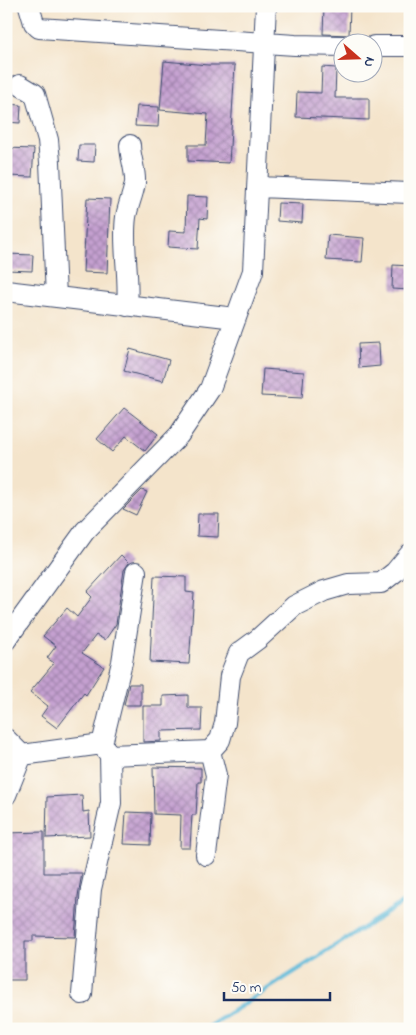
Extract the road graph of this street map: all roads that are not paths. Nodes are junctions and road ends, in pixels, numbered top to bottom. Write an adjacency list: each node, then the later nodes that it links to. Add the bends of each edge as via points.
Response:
1 (29, 6): 3 (street, via 39,28)
2 (266, 6): 3 (street)
3 (263, 42): 4 (street); 9 (street)
4 (334, 46)
5 (384, 46): 6 (street)
6 (410, 46)
7 (20, 85): 12 (street, via 35,94 48,140)
8 (130, 145): 13 (street, via 135,182 126,217 129,284)
9 (258, 187): 10 (street); 14 (street, via 253,271)
10 (410, 193)
11 (6, 292): 12 (street)
12 (56, 298): 13 (street)
13 (126, 306): 14 (street)
14 (235, 318): 17 (street, via 210,389 179,435 85,531)
15 (410, 554): 20 (street, via 381,583 348,584 324,591 294,606 239,653 230,676 220,740)
16 (136, 572): 19 (street)
17 (6, 640)
18 (6, 739): 21 (street)
19 (106, 750): 20 (street); 21 (street); 24 (street, via 111,803 91,889)
20 (210, 751): 23 (street, via 216,775)
21 (22, 755): 22 (street)
22 (6, 795)
23 (206, 855)
24 (82, 994)

